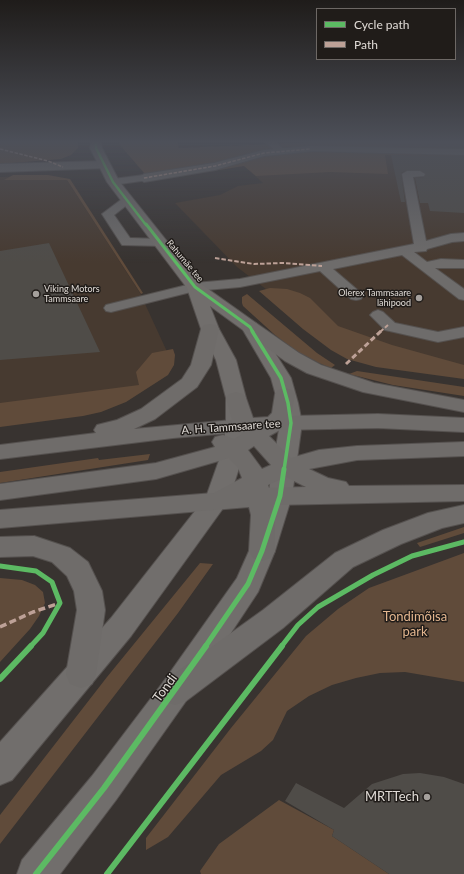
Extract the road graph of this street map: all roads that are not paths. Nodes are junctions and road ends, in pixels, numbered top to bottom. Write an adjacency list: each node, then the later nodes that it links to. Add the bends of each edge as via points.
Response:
1 (113, 182): 3 (street, Rahumäe tee)
2 (408, 182): 6 (lane)
3 (126, 201): 5 (street, Rahumäe tee); 5 (lane, via 108,214 126,242)
4 (464, 237): 6 (lane, via 451,238)
5 (159, 243): 11 (street, Rahumäe tee)
6 (421, 248): 7 (lane)
7 (404, 251): 9 (lane); 10 (lane)
8 (464, 264): 10 (lane, via 441,263)
9 (322, 266): 11 (lane, via 240,282); 12 (lane)
10 (424, 266): 13 (lane)
11 (195, 287): 14 (lane); 16 (street, Rahumäe tee); 17 (street, Rahumäe tee)
12 (356, 296)
13 (464, 296)
14 (111, 308)
15 (378, 315): 18 (lane, via 390,327 438,337)
16 (250, 327): 19 (street, Rahumäe tee, via 281,378); 20 (main road, via 292,357 314,369 370,388)
17 (210, 329): 23 (street, Rahumäe tee, via 226,360); 25 (main road, via 201,365 190,383 172,398 148,414 124,425)
18 (464, 332)
19 (285, 394): 21 (main road)
20 (464, 406)
21 (283, 423): 22 (main road, A. H. Tammsaare tee, via 378,421); 23 (main road); 29 (street)
22 (464, 425)
23 (246, 429): 24 (main road, A. H. Tammsaare tee); 26 (main road); 29 (main road)
24 (173, 431): 25 (main road, A. H. Tammsaare tee); 26 (main road, via 201,433)
25 (45, 446): 28 (main road, A. H. Tammsaare tee)
26 (234, 449): 30 (main road); 31 (main road, via 156,471); 34 (street)
27 (464, 449): 29 (main road, via 357,453 319,458)
28 (0, 452)
29 (286, 467): 30 (street); 32 (main road, via 322,485)
30 (265, 491): 32 (main road); 34 (main road); 38 (main road)
31 (0, 492)
32 (369, 493): 33 (main road)
33 (464, 493)
34 (217, 500): 36 (main road); 39 (street, via 121,627)
35 (464, 514): 40 (main road, via 438,520 392,537 344,560 273,619)
36 (0, 519)
37 (0, 547): 39 (main road, via 34,546 60,555 78,569 88,591 91,610)
38 (262, 551): 40 (street, Tondi, via 248,584)
39 (81, 674): 41 (street)
40 (176, 691): 42 (street, Tondi)
41 (0, 768)
42 (36, 874)

